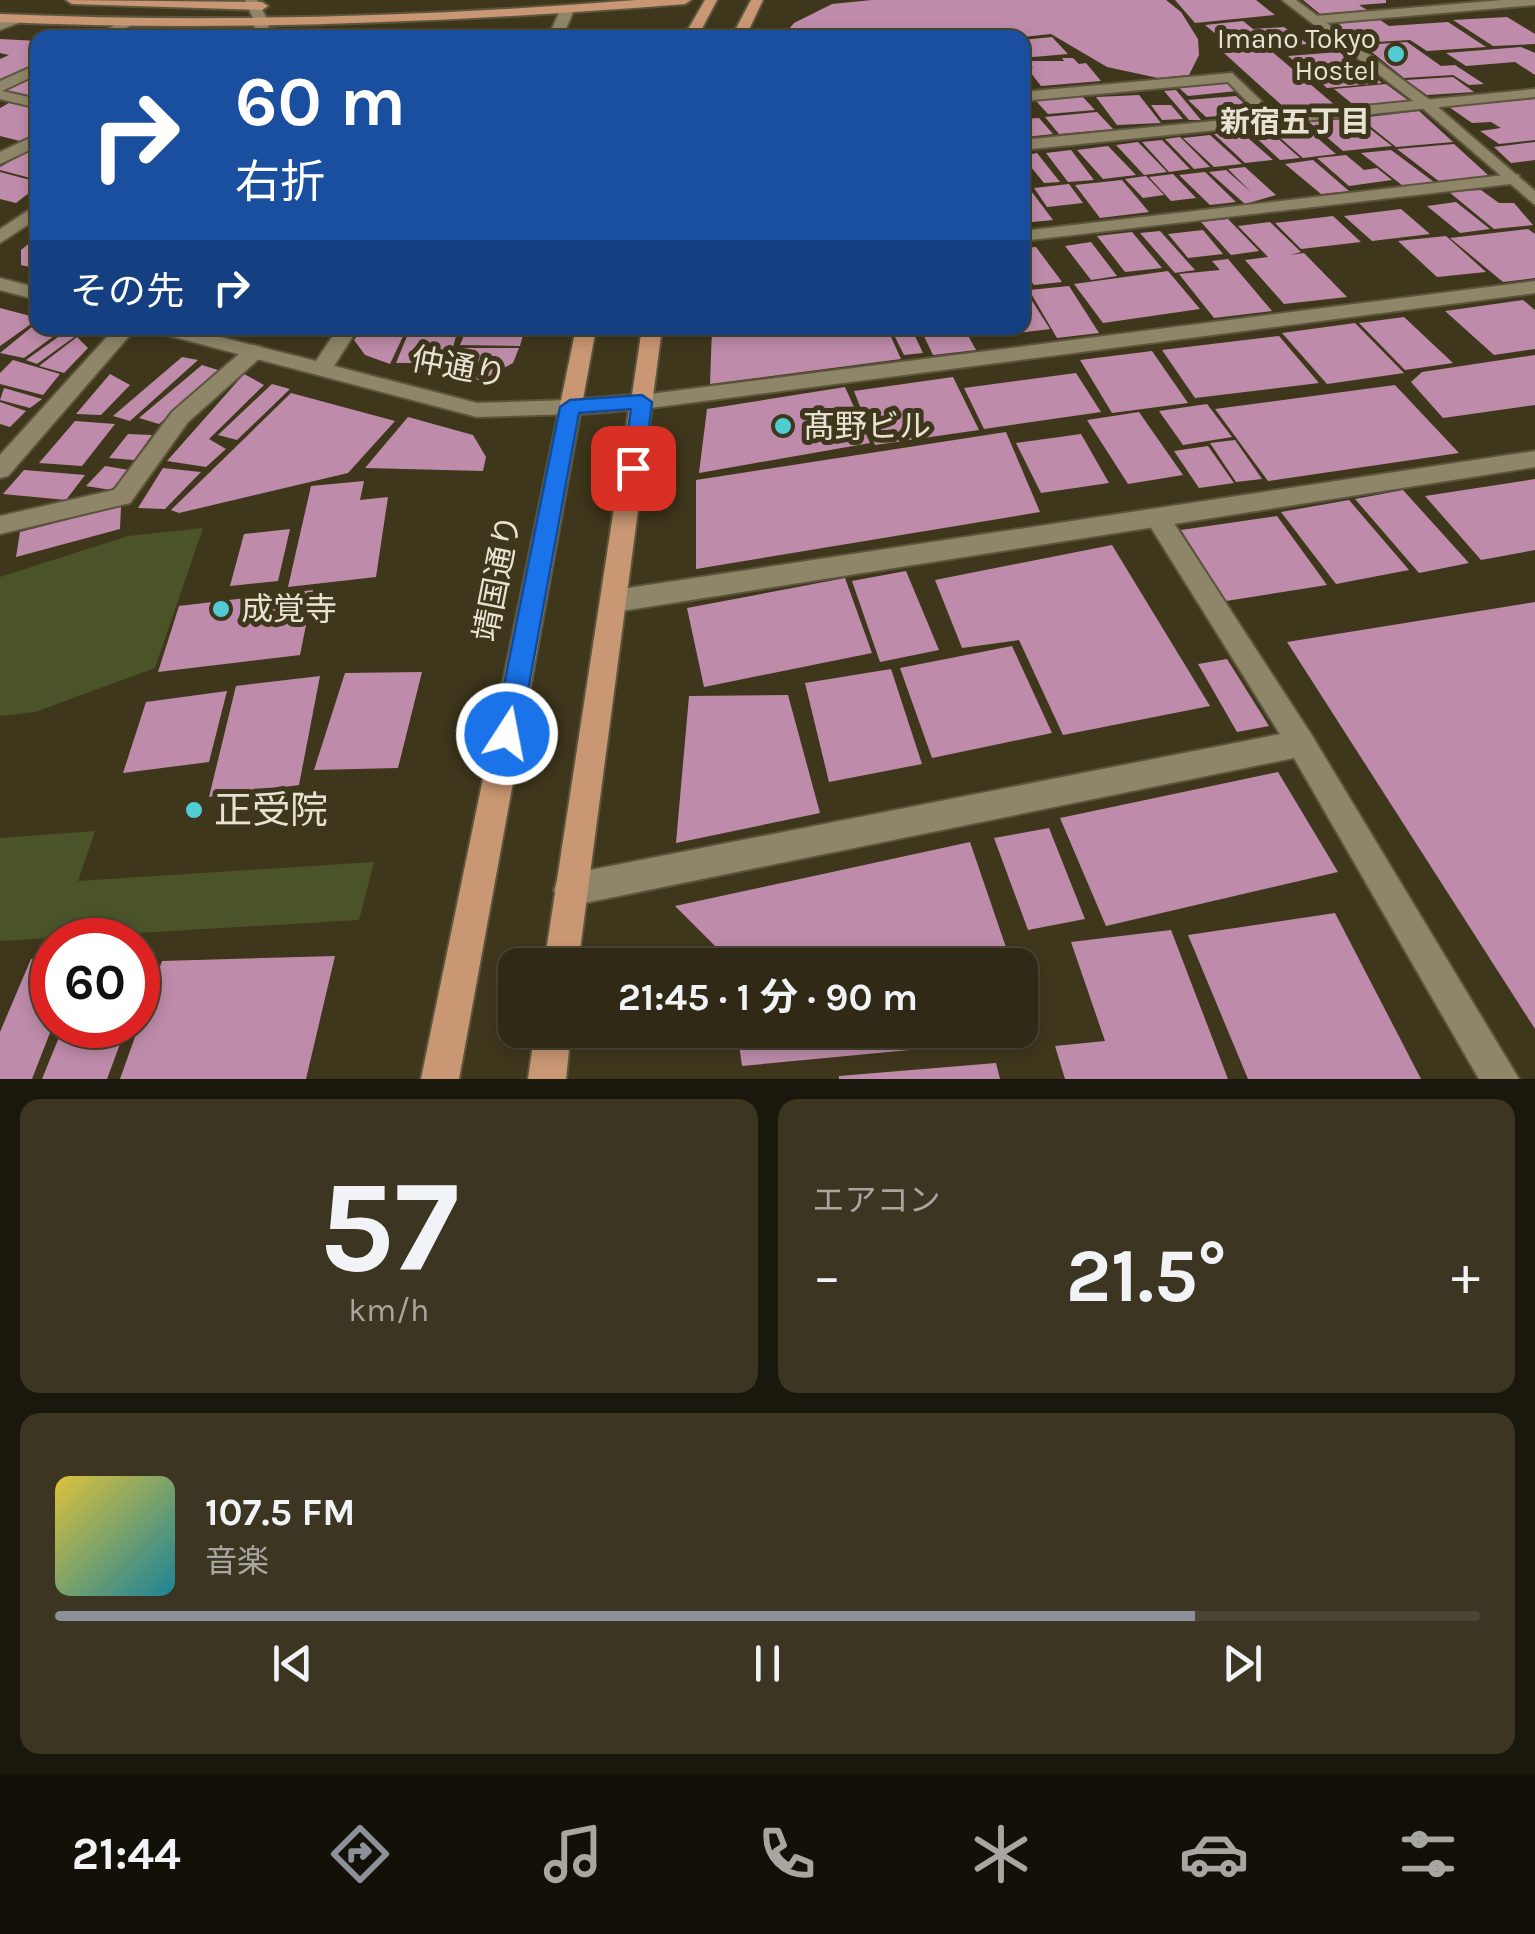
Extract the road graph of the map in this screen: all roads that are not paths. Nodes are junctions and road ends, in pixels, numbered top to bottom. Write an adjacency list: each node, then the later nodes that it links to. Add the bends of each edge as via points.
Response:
1 (72, 0): 7 (main road)
2 (685, 0): 9 (main road)
3 (710, 0): 18 (main road)
4 (758, 0): 19 (main road)
5 (1288, 0): 12 (street)
6 (1535, 1): 12 (street)
7 (252, 3): 8 (main road); 16 (street)
8 (284, 6)
9 (568, 10): 16 (main road); 17 (street)
10 (0, 18): 11 (main road)
11 (16, 19): 13 (main road); 14 (street)
12 (1315, 20): 26 (street)
13 (129, 22): 15 (street); 16 (main road)
14 (0, 26)
15 (114, 30)
16 (261, 30)
17 (559, 30)
18 (694, 30)
19 (742, 30)
20 (30, 72): 21 (street)
21 (0, 86)
22 (1535, 93): 26 (street)
23 (0, 96): 25 (street)
24 (1030, 96): 27 (street, via 1232,78)
25 (30, 102)
26 (1426, 104): 27 (street); 31 (street)
27 (1272, 119): 29 (street)
28 (30, 142): 30 (street)
29 (1030, 144)
30 (0, 159)
31 (1513, 179): 32 (street); 34 (street)
32 (1534, 198)
33 (30, 215): 35 (street)
34 (1030, 235)
35 (0, 238)
36 (0, 284): 38 (street)
37 (1535, 288): 46 (street)
38 (30, 292)
39 (120, 335): 49 (street)
40 (189, 335): 44 (street, 仲通り)
41 (344, 335): 45 (street)
42 (585, 335): 47 (main road, 靖国通り)
43 (651, 335): 46 (main road)
44 (254, 352): 45 (street, 仲通り); 51 (street, via 180,417 122,497)
45 (322, 369): 47 (street, 仲通り, via 477,410)
46 (642, 402): 47 (main road); 52 (main road)
47 (570, 407): 57 (main road, 靖国通り)
48 (1535, 459): 50 (street)
49 (0, 470)
50 (1157, 518): 52 (street); 53 (street)
51 (0, 525)
52 (615, 601): 54 (main road)
53 (1301, 743): 54 (street); 59 (street)
54 (570, 890): 55 (main road)
55 (562, 948)
56 (550, 1048): 58 (main road)
57 (440, 1079)
58 (547, 1079)
59 (1500, 1079)

